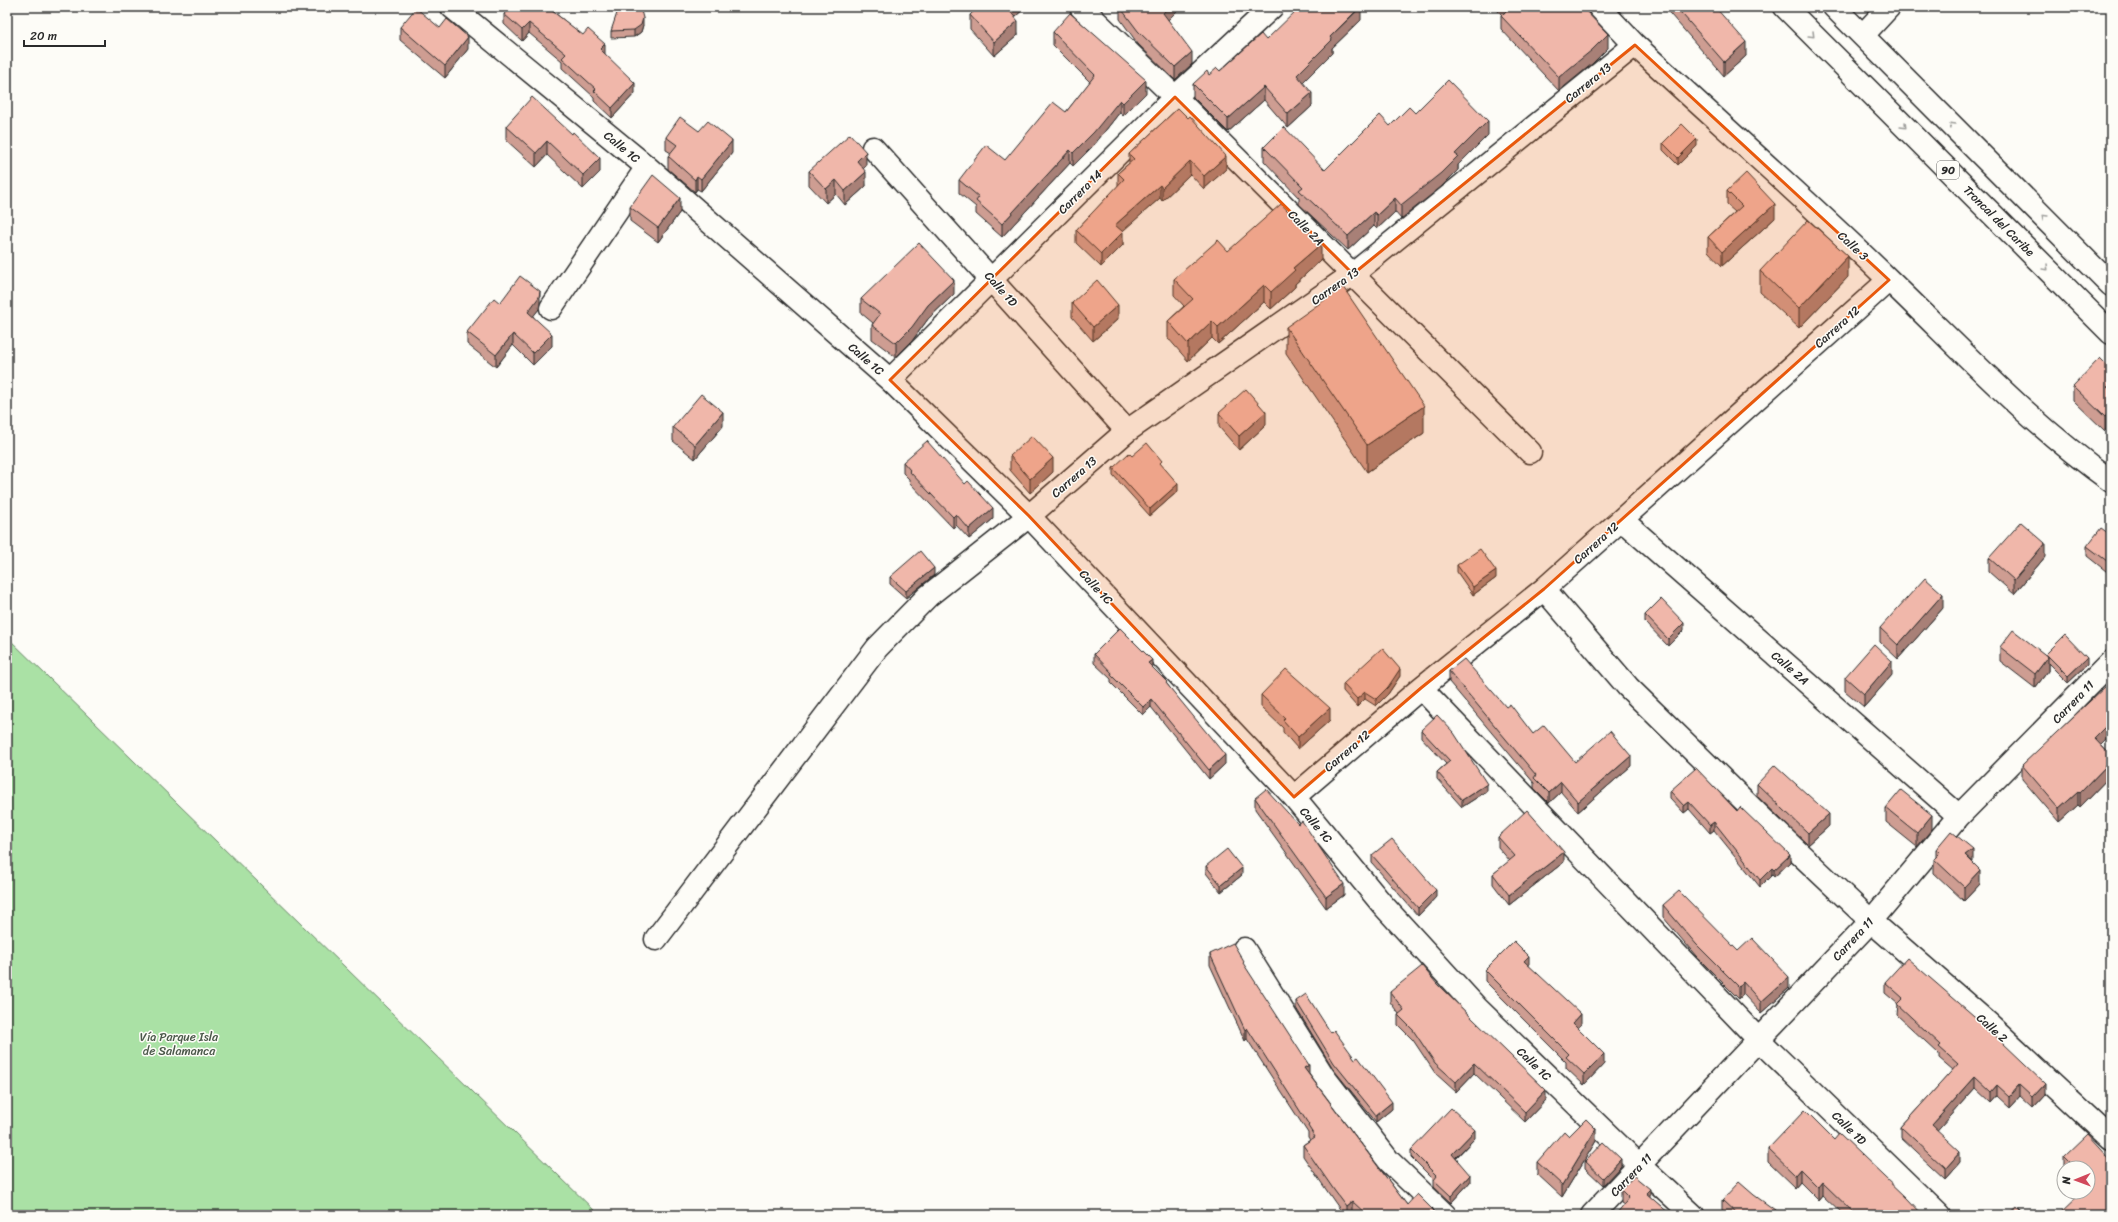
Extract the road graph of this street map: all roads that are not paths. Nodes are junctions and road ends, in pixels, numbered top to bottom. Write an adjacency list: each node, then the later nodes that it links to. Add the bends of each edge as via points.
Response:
1 (452, 7): 12 (main road, Calle 1C)
2 (1081, 7): 10 (main road, Calle 2A)
3 (1272, 7): 10 (main road, Carrera 14)
4 (1599, 7): 9 (main road, Calle 3)
5 (1785, 7): 18 (main road, Troncal del Caribe / 90, one-way to 18)
6 (1834, 7): 8 (main road)
7 (1889, 7): 8 (main road)
8 (1863, 35): 16 (main road, one-way to 8)
9 (1635, 45): 13 (main road, Carrera 13); 15 (main road, Calle 3)
10 (1175, 97): 13 (main road, Calle 2A); 14 (main road, Carrera 14)
11 (873, 148): 14 (main road, Calle 1D)
12 (647, 167): 17 (main road); 19 (main road, Calle 1C)
13 (1352, 274): 20 (main road, Carrera 13); 21 (main road, Calle 2A)
14 (993, 279): 19 (main road, Carrera 14); 20 (main road, Calle 1D)
15 (1889, 280): 22 (main road, Calle 3, via 2006,396 2079,458); 24 (main road, Carrera 12)
16 (2111, 285)
17 (551, 308)
18 (2111, 333)
19 (890, 380): 23 (main road, Calle 1C)
20 (1127, 431): 23 (main road, Carrera 13)
21 (1530, 452)
22 (2111, 481)
23 (1029, 516): 28 (main road, Calle 1C); 31 (main road, Carrera 13, via 928,596 891,632)
24 (1622, 520): 25 (main road, Carrera 12); 29 (main road, Calle 2A)
25 (1544, 589): 27 (main road, Carrera 12); 30 (main road, Calle 2, via 1628,687)
26 (2111, 662): 29 (main road, Carrera 11)
27 (1420, 688): 28 (main road, Carrera 12); 33 (main road, Calle 1D)
28 (1294, 797): 35 (main road, Calle 1C, via 1382,904 1477,1008)
29 (1959, 816): 30 (main road, Carrera 11)
30 (1871, 921): 33 (main road, Carrera 11); 34 (main road, Calle 2, via 1989,1024)
31 (656, 939)
32 (1244, 949): 36 (main road, via 1324,1078 1389,1161)
33 (1759, 1040): 35 (main road, Carrera 11); 39 (main road, Calle 1D)
34 (2111, 1138)
35 (1640, 1166): 37 (main road, Carrera 11); 38 (main road, Calle 1C)
36 (1445, 1215)
37 (1592, 1215)
38 (1693, 1215)
39 (1939, 1215)

